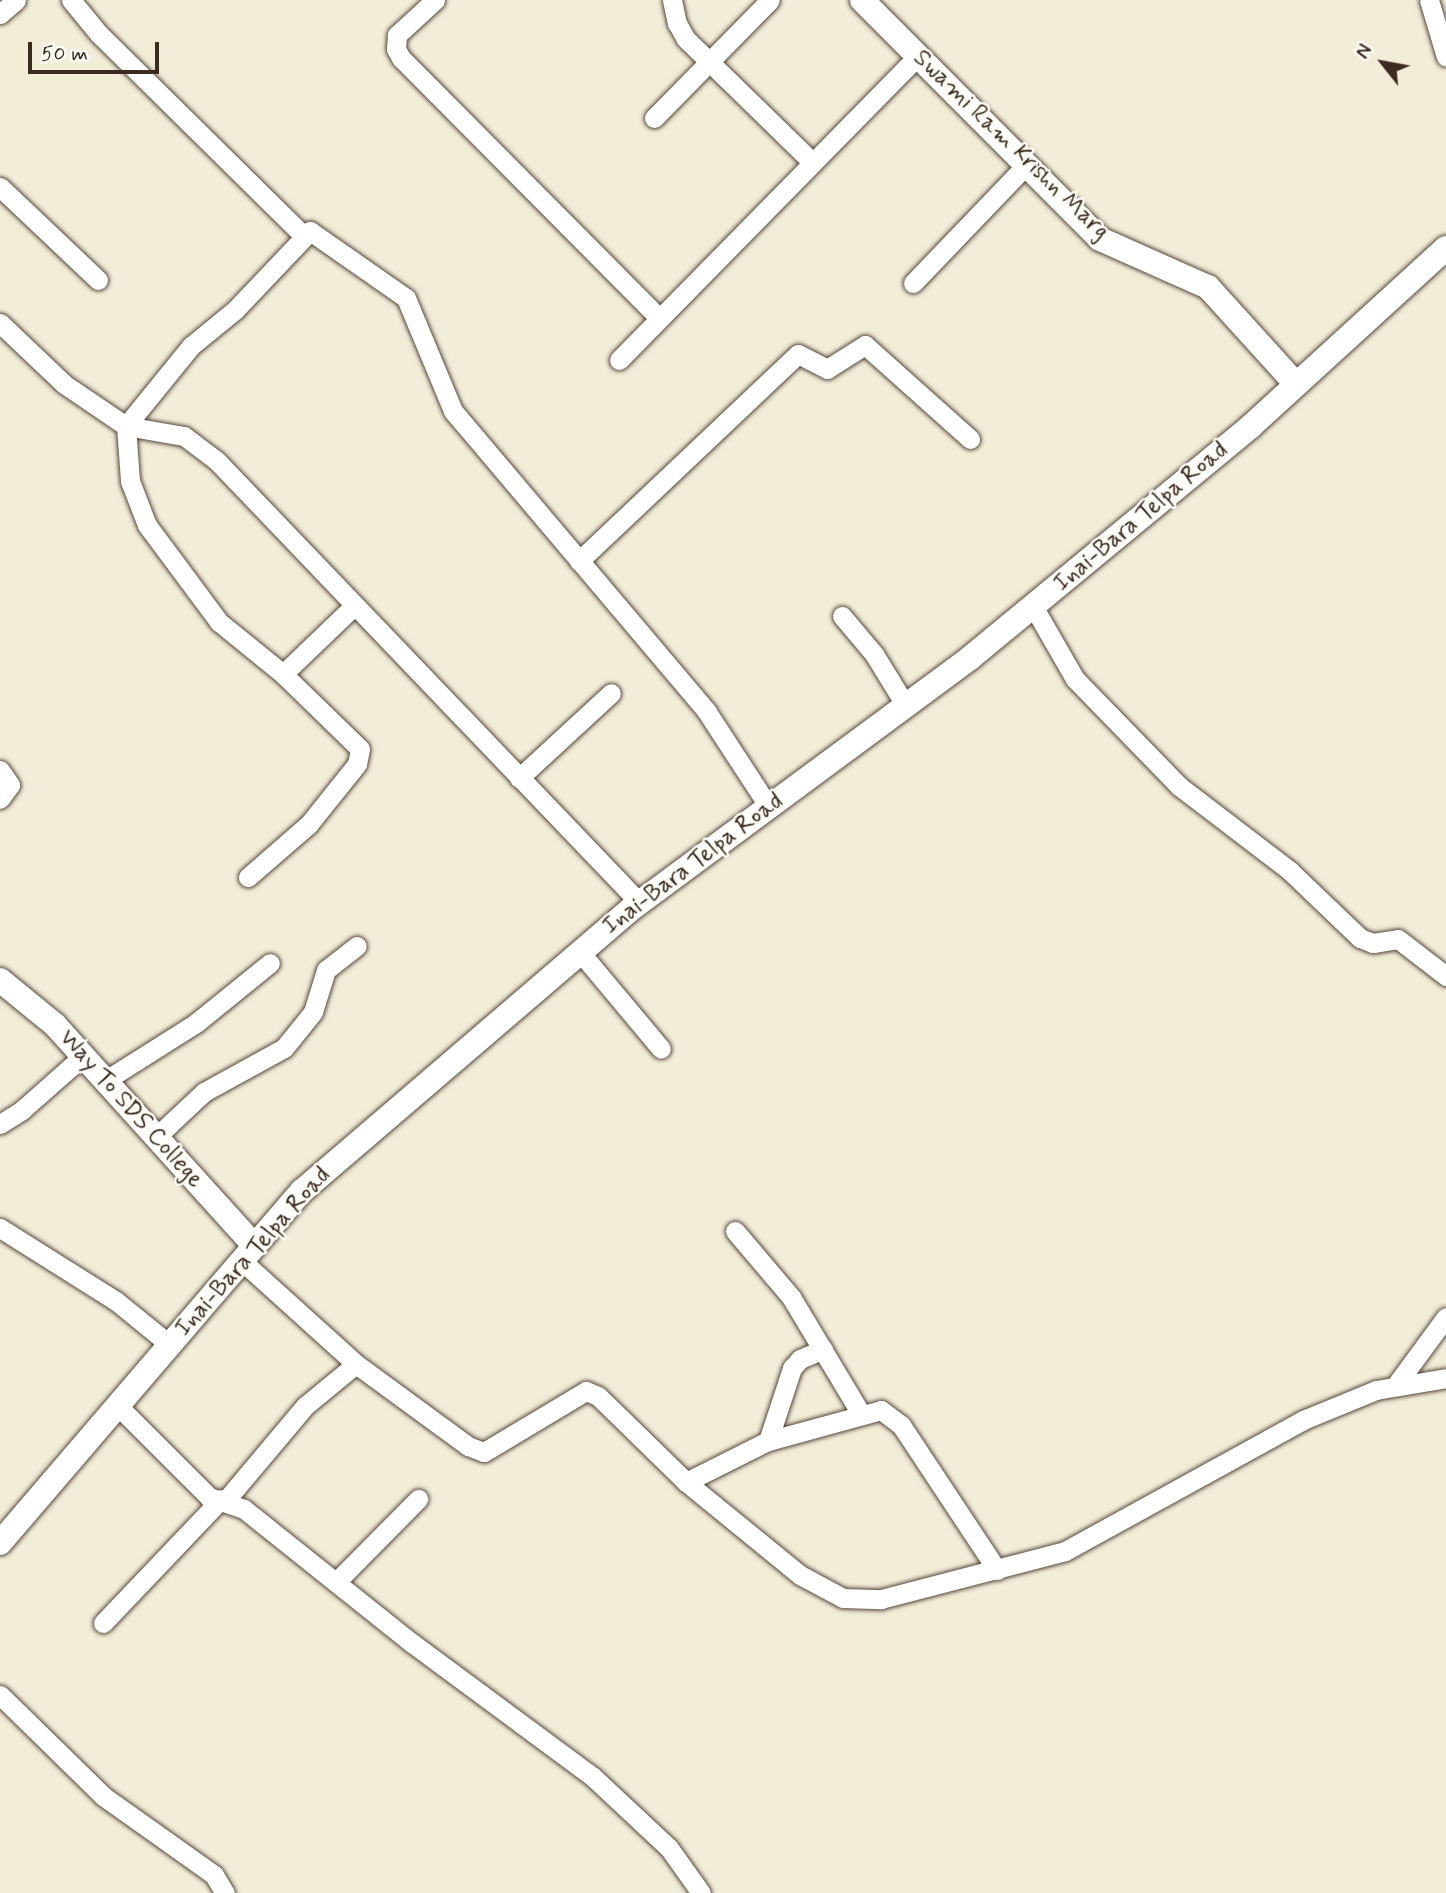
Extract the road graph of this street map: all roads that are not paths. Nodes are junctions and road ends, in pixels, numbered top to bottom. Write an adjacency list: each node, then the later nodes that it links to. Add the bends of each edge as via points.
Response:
1 (16, 0): 8 (street)
2 (71, 0): 16 (street, via 99,34)
3 (435, 0): 20 (street, via 397,34 396,50 401,58)
4 (672, 0): 11 (street, via 680,31)
5 (770, 0): 11 (street)
6 (862, 0): 9 (street, Swami Ram Krishn Marg)
7 (1429, 0): 10 (street)
8 (0, 14)
9 (918, 56): 13 (street); 14 (street, Swami Ram Krishn Marg)
10 (1446, 57)
11 (708, 63): 12 (street); 13 (street)
12 (654, 118)
13 (813, 163): 20 (street)
14 (1026, 165): 19 (street); 23 (street, Swami Ram Krishn Marg, via 1100,239 1208,287)
15 (0, 187): 18 (street)
16 (302, 234): 24 (street, via 235,310 191,346); 26 (street, via 310,231 406,298 453,411)
17 (1446, 248): 23 (street, Inai-Bara Telpa Road)
18 (97, 279)
19 (914, 283)
20 (658, 317): 22 (street)
21 (0, 323): 24 (street, via 64,384)
22 (619, 360)
23 (1295, 383): 28 (street, Inai-Bara Telpa Road, via 1251,426)
24 (126, 426): 27 (street, via 173,432 200,446); 30 (street, via 130,481 147,525 219,622)
25 (970, 439): 26 (street, via 865,345 827,369 798,354)
26 (579, 561): 36 (street, via 707,712)
27 (354, 606): 30 (street); 34 (street)
28 (1033, 607): 32 (street, Inai-Bara Telpa Road); 42 (street, via 1075,679 1179,786 1290,871 1360,938 1373,943 1398,939)
29 (842, 616): 32 (street, via 874,654)
30 (283, 674): 37 (street, via 356,744 360,758 309,824)
31 (611, 692): 34 (street)
32 (906, 706): 36 (street, Inai-Bara Telpa Road)
33 (0, 770): 35 (street, via 10,785)
34 (519, 778): 38 (street)
35 (0, 799)
36 (769, 807): 38 (street, Inai-Bara Telpa Road)
37 (248, 877)
38 (639, 902): 40 (street, Inai-Bara Telpa Road)
39 (357, 946): 48 (street, via 326,970 313,1012 284,1048 204,1092)
40 (580, 952): 44 (street); 51 (street, Inai-Bara Telpa Road, via 302,1191)
41 (270, 963): 46 (street, via 196,1023)
42 (1446, 976)
43 (0, 980): 45 (street, Way To SDS College, via 55,1024)
44 (661, 1049)
45 (83, 1056): 46 (street, Way To SDS College); 47 (street)
46 (106, 1080): 48 (street, Way To SDS College)
47 (0, 1124)
48 (156, 1136): 51 (street, Way To SDS College)
49 (0, 1228): 53 (street, via 117,1301)
50 (735, 1231): 54 (street, via 791,1297)
51 (249, 1253): 53 (street, Inai-Bara Telpa Road); 55 (street)
52 (1446, 1317): 57 (street)
53 (169, 1344): 58 (street, Inai-Bara Telpa Road)
54 (823, 1349): 59 (street); 60 (street, via 792,1368)
55 (356, 1364): 61 (street, via 468,1446 484,1452 574,1395 592,1393); 62 (street, via 305,1406)
56 (1446, 1378): 57 (street)
57 (1396, 1385): 65 (street, via 1303,1420 1085,1542)
58 (116, 1404): 62 (street, via 204,1493); 64 (street, Inai-Bara Telpa Road)
59 (861, 1415): 60 (street); 65 (street, via 881,1410 894,1416)
60 (768, 1441): 61 (street)
61 (686, 1482): 65 (street, via 800,1575 844,1598 881,1599)
62 (223, 1499): 66 (street); 67 (street)
63 (418, 1499): 66 (street)
64 (3, 1530)
65 (997, 1570)
66 (336, 1582): 70 (street, via 592,1776 669,1849)
67 (103, 1623)
68 (0, 1695): 69 (street, via 103,1796 214,1875)
69 (225, 1893)
70 (701, 1893)

